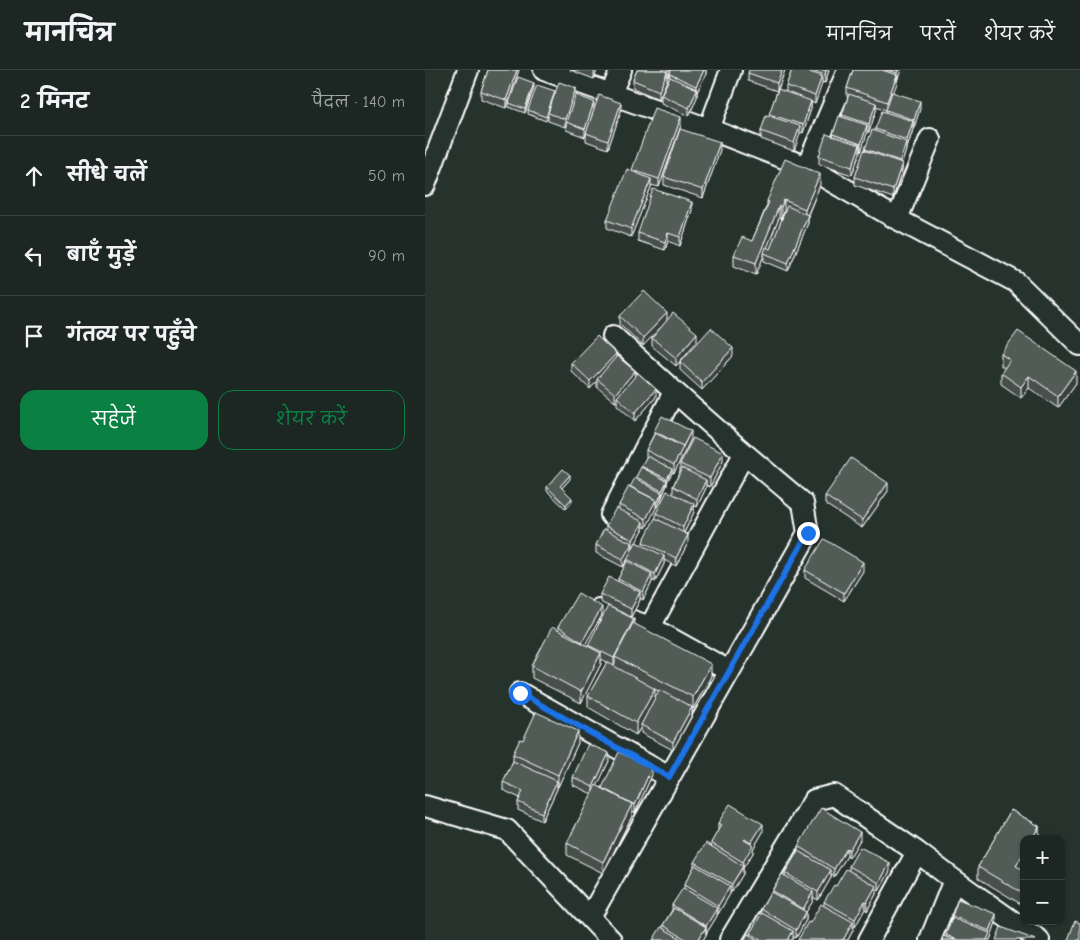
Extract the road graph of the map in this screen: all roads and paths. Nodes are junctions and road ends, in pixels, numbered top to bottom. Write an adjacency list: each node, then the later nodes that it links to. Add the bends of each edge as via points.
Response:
1 (468, 70): 10 (street)
2 (544, 70): 6 (street)
3 (621, 70): 6 (street)
4 (731, 70): 7 (street)
5 (848, 70): 9 (street)
6 (611, 93): 7 (street)
7 (709, 129): 9 (street)
8 (930, 139): 11 (street)
9 (807, 168): 11 (street)
10 (425, 185)
11 (897, 219): 13 (street, via 1016,282)
12 (613, 336): 14 (street)
13 (1080, 345)
14 (674, 392): 15 (street); 16 (street)
15 (744, 454): 18 (street); 19 (street, via 803,503 808,533)
16 (611, 515)
17 (599, 610): 18 (street)
18 (650, 627): 19 (street)
19 (729, 671): 21 (street)
20 (520, 693): 21 (street)
21 (669, 777): 25 (street)
22 (425, 806): 25 (street, via 507,830)
23 (917, 852): 24 (street); 27 (street, via 834,795 814,800); 28 (street)
24 (954, 880): 29 (street); 30 (street)
25 (590, 917): 26 (street)
26 (611, 940)
27 (730, 940)
28 (869, 940)
29 (930, 940)
30 (1039, 940)

